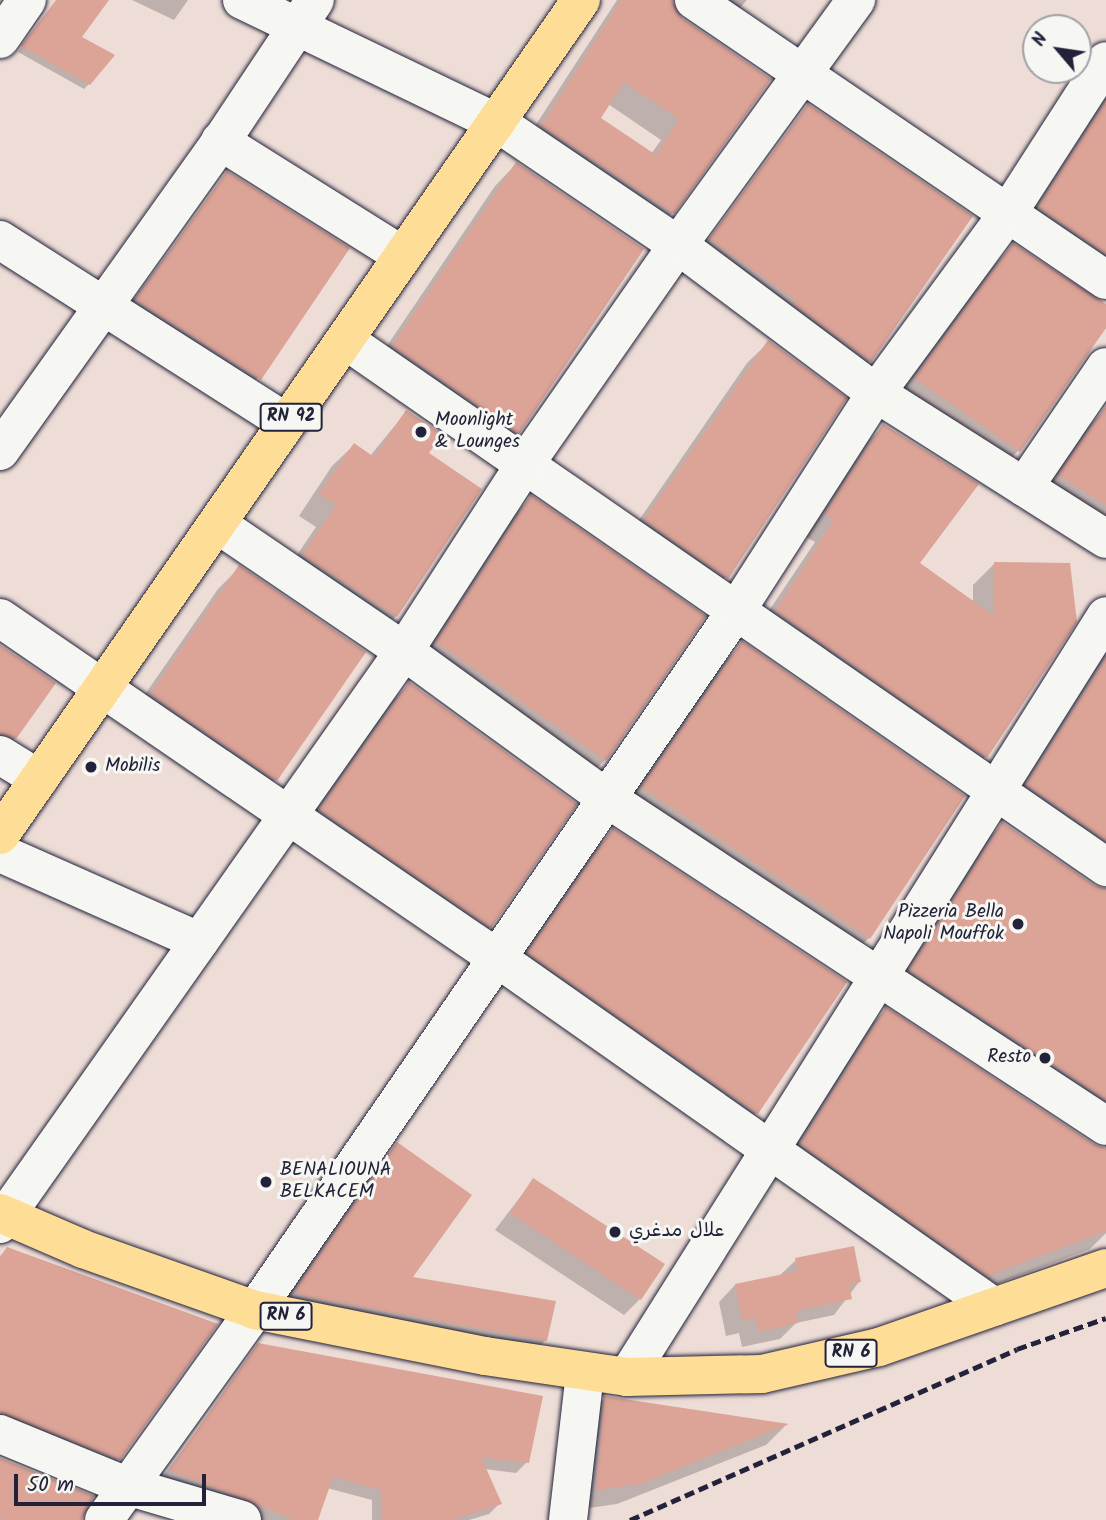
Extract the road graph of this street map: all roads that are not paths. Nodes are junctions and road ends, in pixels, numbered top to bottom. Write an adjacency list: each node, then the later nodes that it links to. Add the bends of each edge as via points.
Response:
1 (27, 0): 7 (street)
2 (242, 0): 6 (street)
3 (581, 0): 10 (main road, RN 92)
4 (694, 0): 9 (street)
5 (856, 0): 9 (street)
6 (306, 14): 10 (street); 11 (street)
7 (0, 38)
8 (1106, 61): 12 (street)
9 (800, 76): 12 (street); 14 (street)
10 (496, 122): 14 (street); 15 (main road, RN 92)
11 (220, 141): 15 (street); 17 (street)
12 (1006, 216): 16 (street); 20 (street)
13 (0, 240): 17 (street)
14 (677, 245): 20 (street); 23 (street)
15 (403, 256): 18 (main road, RN 92)
16 (1106, 280)
17 (104, 304): 21 (street); 22 (street)
18 (345, 340): 21 (main road, RN 92); 23 (street)
19 (1106, 367): 24 (street)
20 (876, 393): 24 (street); 27 (street)
21 (287, 423): 25 (main road, RN 92)
22 (0, 451)
23 (525, 464): 27 (street); 30 (street)
24 (1024, 487): 26 (street)
25 (217, 524): 30 (street); 31 (main road, RN 92)
26 (1106, 539)
27 (736, 611): 34 (street); 35 (street)
28 (1106, 616): 34 (street)
29 (0, 618): 31 (street)
30 (404, 651): 35 (street); 36 (street)
31 (101, 690): 33 (main road, RN 92); 36 (street)
32 (0, 755): 33 (street)
33 (38, 779): 37 (main road, RN 92)
34 (997, 790): 39 (street); 42 (street)
35 (605, 797): 41 (street); 42 (street)
36 (287, 817): 40 (street); 41 (street)
37 (0, 835)
38 (0, 853): 40 (street)
39 (1106, 867)
40 (199, 942): 45 (street)
41 (497, 958): 44 (street); 48 (street)
42 (875, 979): 43 (street); 44 (street)
43 (1106, 1126)
44 (767, 1150): 47 (street); 50 (street)
45 (2, 1218): 48 (main road, RN 6)
46 (1106, 1268): 47 (main road, RN 6)
47 (994, 1307): 50 (main road, RN 6, via 879,1346 762,1374)
48 (255, 1310): 49 (main road, RN 6); 52 (street)
49 (585, 1371): 50 (main road, RN 6); 53 (street)
50 (627, 1377)
51 (0, 1434): 52 (street)
52 (127, 1486): 54 (street); 55 (street)
53 (557, 1517)
54 (104, 1520)
55 (242, 1520)

